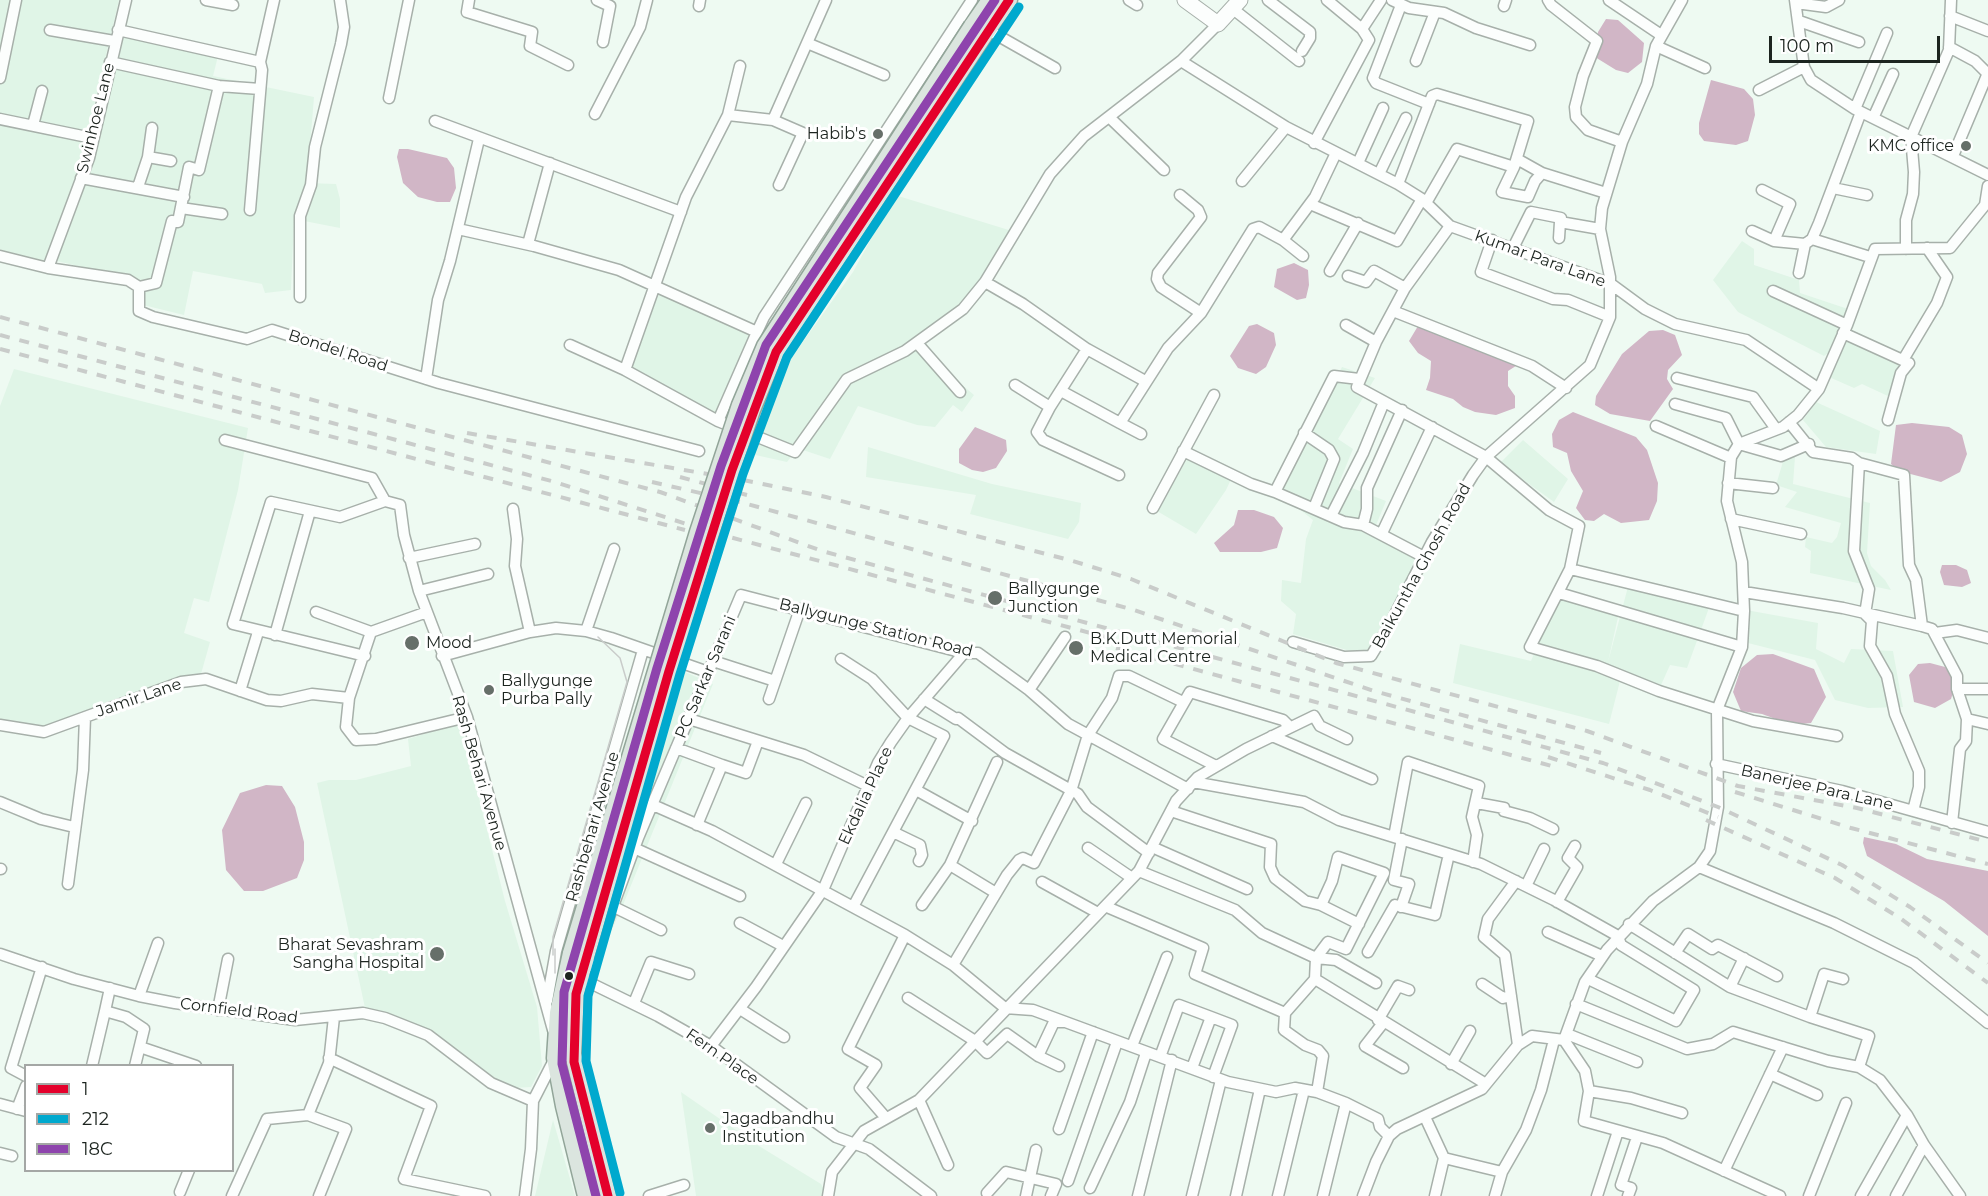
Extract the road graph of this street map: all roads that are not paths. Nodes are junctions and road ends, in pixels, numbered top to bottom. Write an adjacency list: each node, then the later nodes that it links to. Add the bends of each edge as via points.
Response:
1 (16, 0): 44 (street)
2 (126, 0): 32 (street, Swinhoe Lane)
3 (206, 0): 24 (street)
4 (274, 0): 47 (street)
5 (340, 0): 141 (street, via 344,27 341,44 315,147 311,185 300,216)
6 (409, 0): 62 (street)
7 (469, 0): 49 (street, via 467,12 532,32 530,46)
8 (597, 0): 38 (street, via 610,6)
9 (647, 0): 66 (street, via 640,27)
10 (826, 0): 40 (street)
11 (1009, 0): 33 (main road)
12 (1185, 0): 29 (main road)
13 (1268, 0): 25 (street, via 1310,32 1311,38 1300,56)
14 (1327, 0): 30 (street)
15 (1381, 0): 30 (street)
16 (1548, 0): 80 (street, via 1596,38 1580,86 1576,117 1588,130)
17 (1609, 0): 36 (street)
18 (1682, 0): 36 (street, Baikuntha Ghosh Road)
19 (1839, 0): 21 (street, via 1826,7)
20 (1951, 0): 27 (street)
21 (1796, 1): 28 (street)
22 (983, 2): 33 (main road); 147 (street)
23 (1397, 3): 26 (street); 63 (street, via 1374,81)
24 (233, 5)
25 (1236, 5): 29 (main road)
26 (1435, 12): 41 (street); 45 (street)
27 (1950, 16): 34 (street); 43 (street)
28 (1799, 21): 39 (street); 51 (street)
29 (1218, 24): 48 (street)
30 (1362, 29): 81 (street, via 1369,40)
31 (50, 30): 37 (street)
32 (118, 30): 37 (street, Swinhoe Lane); 47 (street)
33 (982, 30): 52 (street); 326 (main road, bridge, via 776,352 752,410 710,536 578,955)
34 (1988, 31)
35 (1887, 33): 65 (street)
36 (1661, 35): 42 (street, Baikuntha Ghosh Road)
37 (114, 41): 46 (street, Swinhoe Lane)
38 (603, 42)
39 (1859, 42)
40 (807, 43): 56 (street); 72 (street)
41 (1530, 45)
42 (1656, 46): 53 (street); 80 (street, Baikuntha Ghosh Road, via 1647,84)
43 (1949, 47): 55 (street, via 1975,61); 77 (street)
44 (2, 57): 57 (street)
45 (1416, 61)
46 (110, 62): 58 (street); 78 (street, Swinhoe Lane)
47 (260, 62): 59 (street)
48 (1181, 62): 68 (street); 75 (street, Kumar Para Lane)
49 (568, 65)
50 (740, 66): 67 (street)
51 (1804, 67): 60 (street); 65 (street, via 1810,80)
52 (1055, 68)
53 (1705, 68)
54 (1893, 74): 69 (street)
55 (1988, 74): 83 (street)
56 (884, 75)
57 (0, 78)
58 (219, 86): 59 (street); 106 (street, via 199,170 189,167)
59 (260, 89): 109 (street)
60 (1759, 90)
61 (42, 91): 74 (street)
62 (389, 98)
63 (1430, 104): 88 (street, via 1437,94 1527,119); 96 (street)
64 (1383, 108): 87 (street)
65 (1858, 110): 69 (street); 99 (street)
66 (595, 114)
67 (728, 115): 72 (street); 110 (street)
68 (1109, 117): 89 (street); 135 (street, via 1084,136 1050,174)
69 (1874, 117): 77 (street)
70 (1406, 118): 90 (street)
71 (0, 119): 74 (street)
72 (773, 120): 95 (street, via 803,133)
73 (435, 121): 79 (street)
74 (33, 125): 78 (street)
75 (1286, 127): 81 (street, Kumar Para Lane); 94 (street)
76 (152, 128): 84 (street)
77 (1911, 137): 83 (street); 127 (street, via 1913,194 1906,220)
78 (92, 138): 93 (street, Swinhoe Lane)
79 (479, 139): 86 (street); 116 (street)
80 (1622, 142): 101 (street, Baikuntha Ghosh Road)
81 (1314, 143): 82 (street, Kumar Para Lane)
82 (1336, 153): 87 (street, Kumar Para Lane); 107 (street)
83 (1953, 156): 92 (street)
84 (148, 157): 85 (street); 98 (street)
85 (171, 161)
86 (550, 163): 110 (street); 124 (street)
87 (1358, 163): 90 (street, Kumar Para Lane)
88 (1516, 163): 91 (street); 104 (street, via 1502,192); 105 (street, via 1457,149)
89 (1164, 170)
90 (1379, 174): 96 (street, Kumar Para Lane)
91 (1542, 174): 101 (street); 104 (street)
92 (1988, 175)
93 (81, 178): 98 (street); 131 (street, Swinhoe Lane)
94 (1242, 181)
95 (779, 184)
96 (1398, 184): 105 (street, Kumar Para Lane)
97 (1988, 186): 108 (street)
98 (138, 187): 106 (street)
99 (1833, 188): 103 (street); 123 (street)
100 (1762, 190): 122 (street, via 1790,204)
101 (1606, 193): 117 (street, Baikuntha Ghosh Road)
102 (1180, 195): 143 (street, via 1201,217 1156,279 1161,287)
103 (1867, 195)
104 (1528, 197): 111 (street)
105 (1424, 201): 114 (street, via 1397,242); 115 (street, Kumar Para Lane)
106 (182, 202): 112 (street); 138 (street, via 178,222 172,221 156,284)
107 (1310, 204): 114 (street); 120 (street)
108 (1987, 207): 126 (street, via 1950,248)
109 (250, 210)
110 (681, 212): 136 (street)
111 (1531, 212): 113 (street, via 1561,218); 125 (street)
112 (222, 214)
113 (1560, 222): 117 (street); 119 (street)
114 (1358, 223): 132 (street)
115 (1450, 225): 121 (street, Kumar Para Lane); 139 (street)
116 (458, 229): 124 (street); 155 (street, via 438,300)
117 (1600, 229): 137 (street, Baikuntha Ghosh Road)
118 (1752, 231): 122 (street)
119 (1559, 238)
120 (1283, 240): 129 (street); 143 (street, via 1259,226 1253,229)
121 (1492, 240): 125 (street, Kumar Para Lane); 144 (street, via 1481,272)
122 (1774, 241): 123 (street)
123 (1808, 241): 130 (street); 133 (street)
124 (528, 244): 136 (street)
125 (1513, 248): 137 (street, Kumar Para Lane)
126 (1926, 248): 127 (street); 152 (street, via 1947,277 1937,303)
127 (1905, 249): 130 (street, via 1875,249)
128 (0, 256): 131 (street)
129 (1303, 256)
130 (1870, 257): 146 (street)
131 (48, 268): 138 (street, via 128,280)
132 (1330, 270)
133 (1799, 273)
134 (1348, 276): 139 (street, via 1366,282 1374,271)
135 (985, 282): 149 (street, via 963,309); 151 (street)
136 (656, 284): 147 (street); 153 (street)
137 (1611, 284): 144 (street, Baikuntha Ghosh Road); 160 (street, Kumar Para Lane, via 1644,309 1675,324 1746,340)
138 (139, 287): 155 (street, Bondel Road, via 139,311 153,317 247,339 272,330)
139 (1405, 288): 142 (street)
140 (1773, 291): 146 (street)
141 (300, 297)
142 (1394, 311): 148 (street); 159 (street, via 1532,366)
143 (1201, 313): 157 (street, via 1168,348)
144 (1610, 317): 159 (street, Baikuntha Ghosh Road, via 1590,365)
145 (1346, 325): 148 (street)
146 (1845, 329): 152 (street); 160 (street)
147 (757, 332): 169 (street)
148 (1376, 342): 156 (street)
149 (916, 343): 162 (street); 169 (street, via 847,379 795,452)
150 (570, 345): 153 (street)
151 (1087, 349): 157 (street); 161 (street)
152 (1903, 360): 168 (street, via 1909,363 1901,372)
153 (625, 370): 169 (street)
154 (1677, 378): 174 (street, via 1753,397)
155 (426, 379): 181 (street, Bondel Road)
156 (1359, 379): 164 (street, via 1358,389); 175 (street, via 1334,376)
157 (1145, 381): 171 (street)
158 (1014, 385): 166 (street)
159 (1566, 388): 182 (street, Baikuntha Ghosh Road)
160 (1819, 389): 170 (street)
161 (1061, 391): 166 (street); 171 (street)
162 (960, 392)
163 (1214, 395): 180 (street)
164 (1384, 402): 167 (street); 194 (street)
165 (1675, 404): 178 (street, via 1726,418)
166 (1050, 407): 185 (street, via 1038,429 1040,437)
167 (1402, 410): 173 (street); 196 (street, via 1367,488)
168 (1888, 420)
169 (718, 421)
170 (1789, 422): 174 (street); 179 (street)
171 (1120, 423): 176 (street)
172 (1656, 426): 183 (street)
173 (1432, 427): 182 (street); 197 (street)
174 (1776, 429): 178 (street)
175 (1304, 433): 188 (street); 191 (street, via 1329,450 1334,459)
176 (1141, 434)
177 (225, 440): 189 (street, via 372,478)
178 (1739, 444): 179 (street, via 1781,456); 183 (street)
179 (1809, 444): 184 (street, via 1818,454 1848,457)
180 (1184, 451): 188 (street); 190 (street)
181 (699, 452)
182 (1486, 457): 201 (street, Baikuntha Ghosh Road); 203 (street, via 1549,510 1579,526)
183 (1731, 458): 186 (street)
184 (1859, 463): 213 (street, via 1854,551 1869,589); 214 (street, via 1904,475 1909,565 1916,580)
185 (1119, 476)
186 (1728, 483): 187 (street); 195 (street)
187 (1773, 488)
188 (1275, 492): 191 (street)
189 (385, 501): 193 (street, via 340,517); 202 (street, Rash Behari Avenue, via 400,505)
190 (1153, 508)
191 (1314, 508): 194 (street)
192 (513, 509): 218 (street, via 515,566)
193 (310, 511): 216 (street, via 271,502 233,624); 220 (street)
194 (1331, 516): 196 (street)
195 (1731, 519): 198 (street); 206 (street, via 1742,562)
196 (1363, 525): 197 (street)
197 (1382, 533): 201 (street)
198 (1801, 534)
199 (475, 544): 202 (street)
200 (614, 549): 215 (street)
201 (1424, 557): 223 (street, Baikuntha Ghosh Road, via 1371,656 1344,657)
202 (410, 558): 205 (street, Rash Behari Avenue)
203 (1570, 569): 207 (street); 210 (street)
204 (488, 574): 205 (street)
205 (419, 591): 212 (street, Rash Behari Avenue)
206 (1744, 592): 210 (street); 213 (street)
207 (1559, 593): 224 (street); 241 (street, via 1530,647 1604,668)
208 (741, 595): 209 (street, Ballygunge Station Road); 230 (street, PC Sarkar Sarani)
209 (800, 609): 226 (street, Ballygunge Station Road); 232 (street)
210 (1744, 611): 224 (street)
211 (316, 612): 217 (street)
212 (427, 612): 217 (street); 228 (street, Rash Behari Avenue)
213 (1865, 614): 214 (street); 270 (street, via 1872,621 1870,646 1887,676 1895,714 1919,771)
214 (1923, 626): 219 (street)
215 (586, 631): 218 (street, via 556,628); 225 (street)
216 (258, 632): 220 (street); 236 (street)
217 (371, 632): 227 (street)
218 (530, 632): 228 (street)
219 (1935, 633): 222 (street, via 1957,630); 233 (street, via 1957,676)
220 (275, 635): 227 (street)
221 (1065, 637): 235 (street)
222 (1988, 638)
223 (1293, 642)
224 (1742, 647): 241 (street)
225 (644, 650): 231 (street); 341 (street, Rashbehari Avenue, via 556,951)
226 (964, 653): 235 (street, Ballygunge Station Road, via 978,653); 239 (street, Ekdalia Place)
227 (365, 656): 237 (street)
228 (442, 656): 243 (street, Rash Behari Avenue)
229 (841, 659): 244 (street, via 872,679)
230 (713, 661): 231 (street, PC Sarkar Sarani); 232 (street)
231 (708, 672): 245 (street, PC Sarkar Sarani)
232 (775, 681): 238 (street)
233 (1957, 689): 234 (street); 246 (street)
234 (1988, 689)
235 (1029, 690): 250 (street, Ballygunge Station Road, via 1068,724)
236 (240, 691): 237 (street, Jamir Lane, via 281,701 312,694); 242 (street, Jamir Lane, via 196,679)
237 (349, 698): 243 (street, via 346,727 356,740 376,739)
238 (769, 699)
239 (924, 699): 244 (street, Ekdalia Place); 264 (street)
240 (1183, 702): 249 (street, via 1190,692 1283,720); 250 (street, via 1129,676 1119,676 1112,698); 259 (street, via 1163,739)
241 (1717, 710): 252 (street, via 1763,724); 257 (street)
242 (85, 717): 248 (street, Jamir Lane, via 44,732); 274 (street, via 83,770)
243 (466, 717): 341 (street, Rash Behari Avenue)
244 (908, 718): 261 (street, Ekdalia Place, via 878,763); 263 (street, via 944,736)
245 (689, 719): 254 (street); 255 (street, PC Sarkar Sarani)
246 (1967, 719): 247 (street); 272 (street)
247 (1988, 724)
248 (0, 725)
249 (1290, 727): 251 (street); 253 (street, via 1314,716 1320,726)
250 (1088, 735): 262 (street, Ballygunge Station Road); 264 (street)
251 (1272, 736): 259 (street); 260 (street)
252 (1837, 736)
253 (1347, 739)
254 (758, 741): 258 (street, via 746,773); 261 (street, via 804,755)
255 (676, 748): 258 (street); 268 (street, PC Sarkar Sarani)
256 (998, 762): 271 (street)
257 (1716, 764): 270 (street, Banerjee Para Lane); 289 (street, via 1716,830 1710,851)
258 (722, 765): 273 (street)
259 (1216, 766): 262 (street)
260 (1372, 779)
261 (868, 786): 296 (street, Ekdalia Place)
262 (1190, 786): 269 (street); 278 (street, Ballygunge Station Road, via 1304,802 1339,819)
263 (916, 790): 271 (street); 276 (street)
264 (1071, 791): 283 (street, via 1087,807); 297 (street, via 1034,863 1019,860)
265 (0, 802): 274 (street)
266 (1476, 802): 275 (street, via 1504,808 1504,812); 278 (street, via 1479,786 1408,762); 286 (street, via 1472,817 1477,835)
267 (806, 803): 287 (street)
268 (653, 805): 273 (street); 280 (street, PC Sarkar Sarani)
269 (1171, 811): 283 (street); 301 (street, via 1271,844 1270,867 1275,878 1305,901)
270 (1913, 811): 272 (street, Banerjee Para Lane)
271 (972, 821): 288 (street)
272 (1952, 823): 277 (street, Banerjee Para Lane)
273 (697, 825): 287 (street)
274 (74, 827): 293 (street)
275 (1553, 829)
276 (893, 832): 285 (street, via 920,845); 303 (street)
277 (1988, 832)
278 (1398, 838): 284 (street, Ballygunge Station Road); 304 (street, via 1394,879 1409,884)
279 (1575, 846): 299 (street, via 1568,858 1577,867)
280 (634, 848): 298 (street); 302 (street, PC Sarkar Sarani)
281 (1088, 848): 290 (street)
282 (1544, 849): 294 (street)
283 (1150, 850): 290 (street); 295 (street)
284 (1449, 854): 286 (street, Ballygunge Station Road); 304 (street, via 1435,915)
285 (919, 861)
286 (1473, 862): 291 (street, Ballygunge Station Road)
287 (776, 864): 296 (street)
288 (950, 865): 297 (street); 300 (street)
289 (1699, 867): 308 (street); 352 (street, via 1834,922 1914,963)
290 (1135, 875): 305 (street); 320 (street, via 1235,910 1262,933)
291 (1516, 881): 294 (street, Ballygunge Station Road); 337 (street, via 1488,919 1484,937 1505,956)
292 (1042, 882): 305 (street)
293 (68, 884)
294 (1527, 886): 299 (street, Ballygunge Station Road)
295 (1247, 889)
296 (823, 890): 303 (street); 314 (street, Ekdalia Place)
297 (996, 893): 323 (street)
298 (740, 897)
299 (1557, 902): 312 (street, Ballygunge Station Road)
300 (922, 905)
301 (1321, 905): 307 (street); 307 (street, via 1338,857 1384,873)
302 (614, 907): 309 (street); 326 (street, PC Sarkar Sarani)
303 (853, 907): 311 (street)
304 (1401, 907): 315 (street, via 1395,905)
305 (1103, 910): 342 (street); 346 (street, via 1203,948 1195,974)
306 (740, 923): 314 (street)
307 (1359, 924): 320 (street, via 1346,949 1328,942)
308 (1629, 924): 312 (street); 316 (street)
309 (661, 930)
310 (1548, 932): 318 (street)
311 (905, 935): 323 (street); 399 (street, via 848,1049 876,1065 860,1088)
312 (1618, 936): 318 (street); 328 (street, Ballygunge Station Road, via 1620,945 1694,990 1676,1021)
313 (158, 943): 336 (street)
314 (783, 946): 343 (street, Ekdalia Place)
315 (1368, 952)
316 (1675, 953): 321 (street, via 1688,934 1712,949 1718,945); 333 (street)
317 (0, 954): 324 (street, Cornfield Road)
318 (1602, 956): 328 (street)
319 (1167, 957): 361 (street)
320 (1316, 958): 330 (street); 331 (street, via 1336,960)
321 (1744, 958): 327 (street); 333 (street)
322 (228, 959): 344 (street)
323 (953, 965): 342 (street)
324 (42, 967): 334 (street, Cornfield Road); 381 (street, via 11,1068)
325 (689, 974): 339 (street, via 651,962)
326 (577, 976): 339 (street, Fern Place); 364 (main road, Rash Behari Avenue, via 558,1013); 369 (main road)
327 (1777, 976)
328 (1588, 979): 340 (street)
329 (1843, 979): 349 (street, via 1824,974)
330 (1315, 980): 346 (street); 351 (street)
331 (1376, 983)
332 (1482, 984): 337 (street, via 1503,998)
333 (1730, 987): 349 (street)
334 (110, 988): 336 (street, Cornfield Road); 345 (street)
335 (1409, 990): 351 (street, via 1398,986)
336 (139, 996): 344 (street, Cornfield Road)
337 (1511, 996): 359 (street)
338 (908, 998): 357 (street)
339 (634, 1003): 360 (street, Fern Place)
340 (1576, 1004): 356 (street); 363 (street, via 1687,1050 1713,1044 1733,1032)
341 (546, 1005): 364 (street, Rash Behari Avenue)
342 (1005, 1008): 350 (street, via 1032,1010); 357 (street)
343 (740, 1009): 355 (street); 360 (street, Ekdalia Place)
344 (218, 1010): 347 (street, Cornfield Road, via 295,1020)
345 (105, 1011): 362 (street, via 140,1024 144,1029); 372 (street)
346 (1285, 1013): 387 (street, via 1284,1030 1323,1056)
347 (334, 1017): 368 (street); 390 (street, Cornfield Road, via 363,1013 410,1026 491,1083)
348 (1211, 1017): 367 (street, via 1179,1005); 378 (street); 382 (street, via 1232,1024)
349 (1810, 1017): 377 (street, via 1869,1036)
350 (1064, 1021): 354 (street); 366 (street, via 1054,1022)
351 (1380, 1021): 375 (street); 379 (street, via 1365,1047)
352 (1988, 1023)
353 (1470, 1031): 375 (street)
354 (1094, 1032): 358 (street); 400 (street)
355 (784, 1037)
356 (1562, 1038): 359 (street, via 1532,1036); 371 (street); 386 (street, via 1585,1071); 413 (street, via 1526,1130)
357 (975, 1041): 366 (street, via 987,1053 1006,1034); 389 (street)
358 (1117, 1041): 361 (street); 415 (street)
359 (1518, 1045): 383 (street)
360 (711, 1046): 404 (street, Fern Place, via 836,1137)
361 (1132, 1046): 365 (street)
362 (141, 1047): 373 (street); 374 (street)
363 (1783, 1047): 377 (street); 380 (street)
364 (556, 1050): 369 (street); 390 (street); 425 (main road, Rash Behari Avenue, via 564,1106)
365 (1146, 1053): 367 (street); 417 (street, via 1130,1102)
366 (1038, 1056): 376 (street)
367 (1160, 1057): 370 (street)
368 (329, 1058): 396 (street); 423 (street, via 431,1106 404,1179)
369 (574, 1058): 426 (main road)
370 (1172, 1060): 378 (street); 432 (street)
371 (1637, 1062)
372 (92, 1064)
373 (135, 1064)
374 (193, 1064)
375 (1451, 1064): 383 (street)
376 (1059, 1066)
377 (1859, 1067): 397 (street, via 1880,1080)
378 (1192, 1068): 382 (street)
379 (1403, 1068)
380 (1770, 1074): 388 (street); 411 (street)
381 (24, 1075)
382 (1217, 1078): 384 (street); 433 (street)
383 (1486, 1084): 398 (street, via 1465,1099)
384 (1260, 1089): 385 (street); 434 (street)
385 (1304, 1090): 387 (street); 435 (street)
386 (1589, 1091): 395 (street); 401 (street, via 1584,1120)
387 (1317, 1092): 391 (street)
388 (1817, 1095)
389 (919, 1100): 399 (street); 410 (street)
390 (532, 1101): 424 (street)
391 (1346, 1102): 402 (street, via 1378,1119); 436 (street)
392 (1846, 1102): 443 (street)
393 (0, 1104): 394 (street)
394 (22, 1110)
395 (1682, 1113)
396 (308, 1115): 421 (street, via 267,1119); 422 (street, via 346,1129)
397 (1907, 1115): 405 (street); 444 (street)
398 (1425, 1117): 402 (street); 409 (street)
399 (886, 1118): 404 (street)
400 (1059, 1128)
401 (1618, 1131): 403 (street); 440 (street)
402 (1389, 1136): 437 (street)
403 (1637, 1137): 411 (street, via 1663,1143); 441 (street, via 1621,1185 1631,1188)
404 (852, 1144): 428 (street, via 832,1172); 429 (street, Fern Place, via 869,1149)
405 (1924, 1145): 445 (street); 446 (street)
406 (1036, 1150): 414 (street)
407 (0, 1153): 408 (street)
408 (12, 1156)
409 (1444, 1158): 413 (street); 438 (street)
410 (948, 1165)
411 (1724, 1171): 420 (street)
412 (188, 1172): 418 (street)
413 (1502, 1172): 439 (street)
414 (1031, 1178): 419 (street, via 1006,1172); 430 (street); 431 (street, via 1056,1184)
415 (1068, 1181)
416 (684, 1185): 427 (street)
417 (1090, 1188)
418 (180, 1192)
419 (987, 1193)
420 (1768, 1193): 442 (street)
421 (232, 1196)
422 (319, 1196)
423 (485, 1196)
424 (525, 1196)
425 (586, 1196)
426 (608, 1196)
427 (649, 1196)
428 (828, 1196)
429 (931, 1196)
430 (1026, 1196)
431 (1051, 1196)
432 (1138, 1196)
433 (1192, 1196)
434 (1236, 1196)
435 (1278, 1196)
436 (1323, 1196)
437 (1363, 1196)
438 (1435, 1196)
439 (1495, 1196)
440 (1598, 1196)
441 (1628, 1196)
442 (1780, 1196)
443 (1809, 1196)
444 (1861, 1196)
445 (1896, 1196)
446 (1960, 1196)

